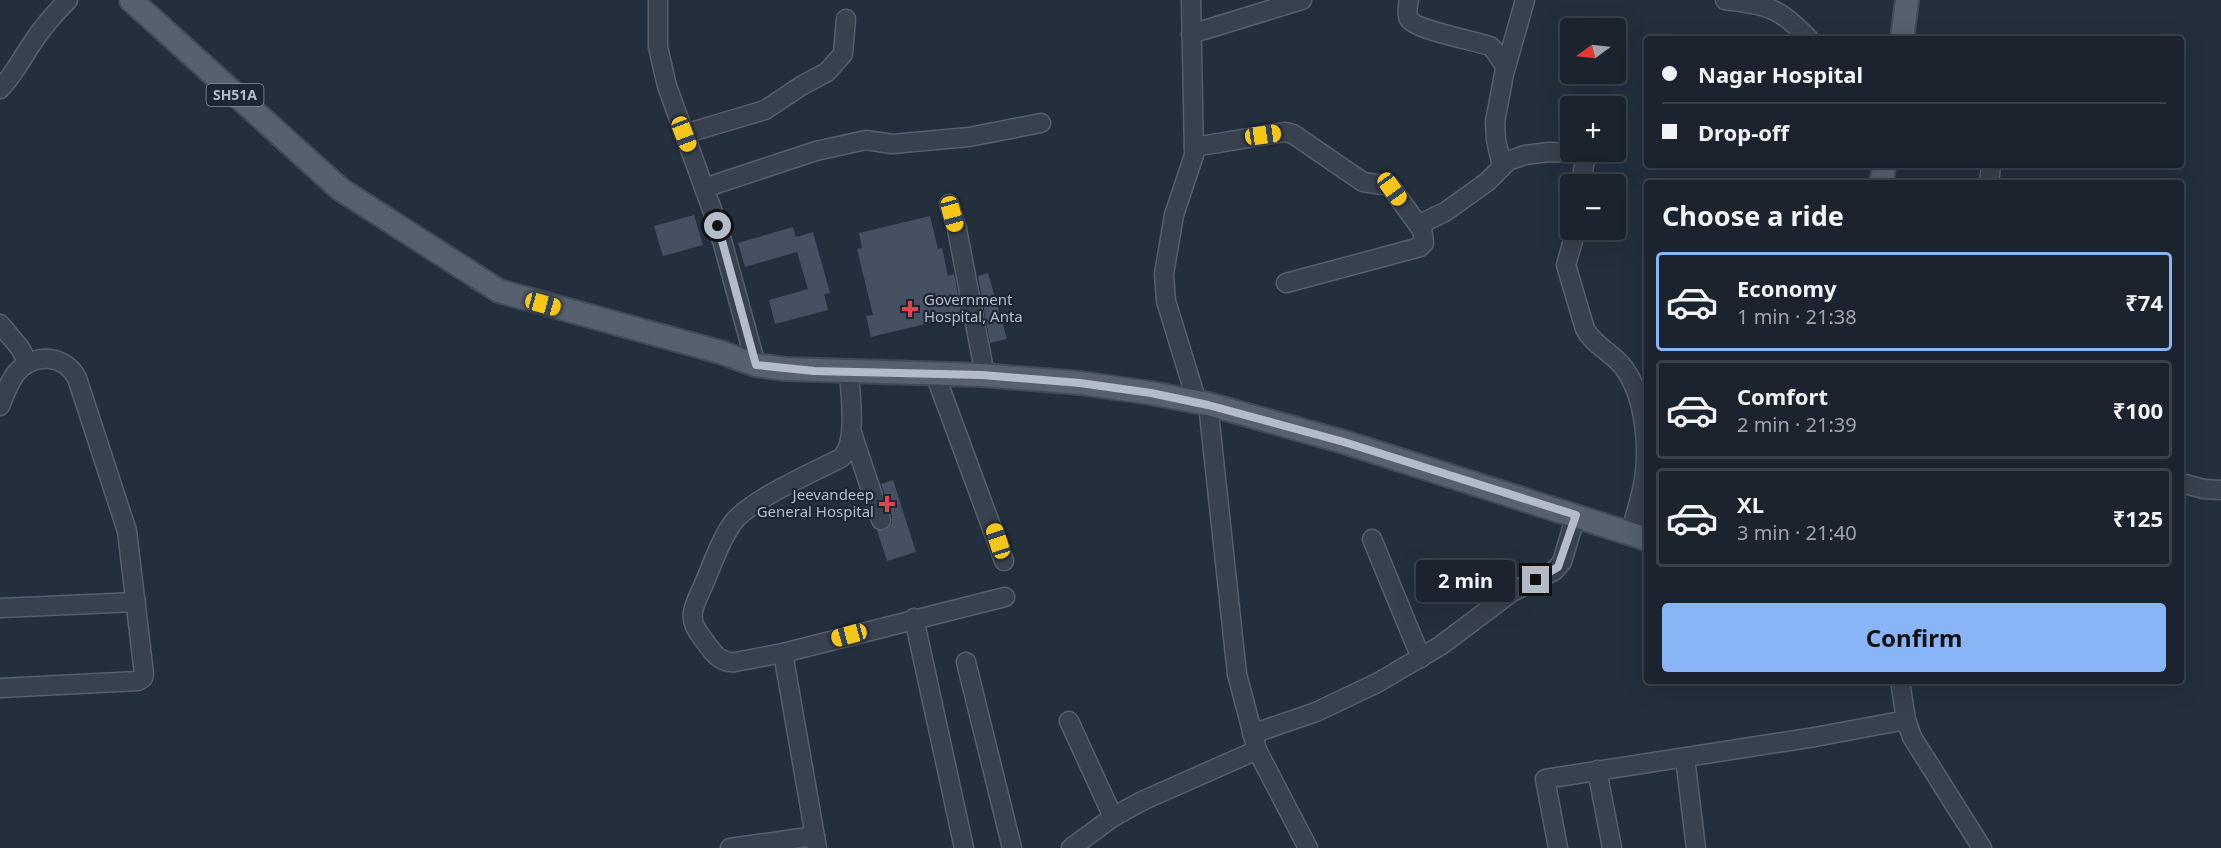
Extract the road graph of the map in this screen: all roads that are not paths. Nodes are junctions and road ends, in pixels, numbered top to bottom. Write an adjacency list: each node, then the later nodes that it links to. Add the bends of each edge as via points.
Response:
1 (68, 0): 15 (street)
2 (131, 0): 28 (main road, SH51A, via 340,189 499,291)
3 (658, 0): 17 (street, via 658,47)
4 (1191, 0): 11 (street)
5 (1302, 0): 11 (street)
6 (1409, 0): 14 (street, via 1412,21 1490,46)
7 (1525, 0): 14 (street)
8 (1725, 0): 12 (street, via 1768,7)
9 (1907, 0): 13 (main road)
10 (846, 19): 17 (street, via 842,56 827,72 765,110)
11 (1191, 34): 18 (street)
12 (1806, 36)
13 (1902, 36)
14 (1506, 67): 19 (street, via 1495,128)
15 (0, 89)
16 (1041, 123): 21 (street, via 969,137 892,144 866,140 816,151)
17 (684, 134): 21 (street)
18 (1194, 147): 23 (street, via 1285,132 1293,134 1363,182 1390,186); 32 (street, via 1174,215 1164,274 1166,301)
19 (1502, 166): 20 (street, via 1525,155 1581,153 1585,157); 23 (street, via 1487,182 1426,221)
20 (1582, 174)
21 (704, 188): 28 (street, via 724,245)
22 (949, 204): 31 (street)
23 (1422, 230): 25 (street, via 1424,243 1420,247)
24 (1573, 240): 35 (street, via 1566,265 1585,329 1627,373)
25 (1286, 283)
26 (0, 324): 27 (street)
27 (28, 363): 33 (street, via 13,378); 45 (street, via 45,358 57,360 77,378 127,531)
28 (756, 365): 29 (main road, SH51A)
29 (849, 372): 30 (main road, SH51A); 34 (street)
30 (935, 374): 31 (main road, SH51A); 43 (street)
31 (985, 375): 32 (main road, SH51A, via 1109,386)
32 (1202, 403): 39 (main road, SH51A, via 1344,442); 55 (street, via 1237,674)
33 (0, 406)
34 (851, 431): 40 (street); 48 (street, via 841,458 750,507 735,520 692,616 697,631 723,661)
35 (1644, 433)
36 (1644, 481): 41 (street)
37 (2184, 484): 38 (street)
38 (2221, 490)
39 (1576, 515): 41 (main road, SH51A); 49 (street, via 1558,567 1501,600)
40 (881, 520)
41 (1639, 536)
42 (1372, 539): 49 (street)
43 (1004, 561)
44 (1005, 597): 47 (street)
45 (136, 602): 46 (street); 52 (street, via 144,669 141,679)
46 (0, 608)
47 (914, 618): 48 (street); 61 (street)
48 (783, 653): 59 (street)
49 (1421, 658): 55 (street)
50 (966, 662): 62 (street)
51 (1900, 684): 53 (street)
52 (0, 688)
53 (1906, 720): 56 (street); 68 (street, via 1912,737)
54 (1069, 721): 58 (street)
55 (1255, 742): 58 (street); 64 (street)
56 (1685, 758): 57 (street); 67 (street)
57 (1597, 770): 65 (street, via 1544,780); 66 (street)
58 (1113, 817): 63 (street)
59 (816, 842): 60 (street)
60 (730, 848)
61 (964, 848)
62 (1012, 848)
63 (1071, 848)
64 (1308, 848)
65 (1558, 848)
66 (1612, 848)
67 (1696, 848)
68 (1982, 848)

